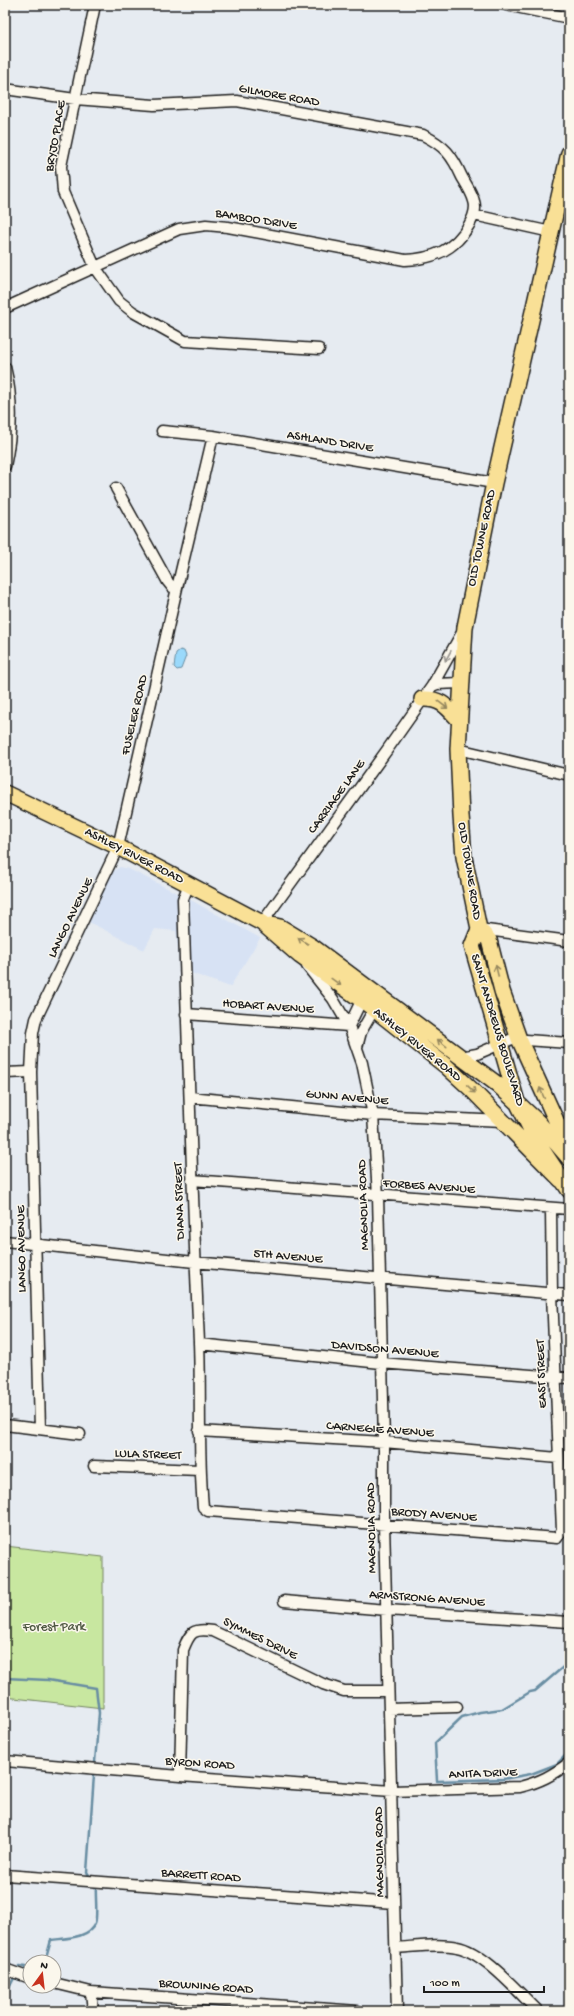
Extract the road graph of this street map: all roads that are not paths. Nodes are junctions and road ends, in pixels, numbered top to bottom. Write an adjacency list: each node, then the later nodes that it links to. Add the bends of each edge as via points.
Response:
1 (95, 5): 5 (street, BRYJO PLACE)
2 (506, 5): 3 (street)
3 (569, 18)
4 (5, 89): 5 (street, GILMORE ROAD)
5 (75, 99): 7 (street, GILMORE ROAD, via 154,105 237,101 423,135 437,142 452,156 475,202); 9 (street, BRYJO PLACE, via 61,166 61,180 63,192)
6 (569, 153): 8 (main road, OLD TOWNE ROAD)
7 (474, 215): 8 (street); 9 (street, BAMBOO DRIVE, via 454,245 442,253 422,259 405,260 206,225 179,229)
8 (551, 232): 16 (main road, OLD TOWNE ROAD)
9 (95, 267): 10 (street, BAMBOO DRIVE); 11 (street, BRYJO PLACE, via 119,301 133,312 185,341)
10 (5, 308)
11 (319, 349)
12 (5, 367): 15 (street, via 11,414)
13 (162, 431): 14 (street, ASHLAND DRIVE)
14 (213, 436): 16 (street, ASHLAND DRIVE); 18 (street, FUSELER ROAD)
15 (5, 466)
16 (494, 483): 19 (main road, OLD TOWNE ROAD)
17 (116, 488): 18 (street, via 168,582)
18 (176, 588): 27 (street, FUSELER ROAD)
19 (465, 627): 20 (main road, OLD TOWNE ROAD); 21 (street, CARRIAGE LANE, one-way to 21)
20 (460, 683): 21 (street); 23 (main road, OLD TOWNE ROAD)
21 (432, 686): 22 (street, CARRIAGE LANE)
22 (422, 699): 23 (main road, one-way to 23, via 433,698 443,703); 29 (street, CARRIAGE LANE)
23 (459, 720): 24 (main road, OLD TOWNE ROAD)
24 (458, 749): 25 (street); 30 (main road, OLD TOWNE ROAD, via 464,857)
25 (569, 775)
26 (5, 793): 27 (main road, ASHLEY RIVER ROAD)
27 (118, 847): 28 (main road, ASHLEY RIVER ROAD); 41 (street, LANGO AVENUE, via 36,1019)
28 (188, 884): 29 (main road, ASHLEY RIVER ROAD); 34 (street, DIANA STREET, via 183,899)
29 (262, 923): 32 (main road, ASHLEY RIVER ROAD, via 280,927 313,947); 35 (street, MAGNOLIA ROAD, one-way to 35, via 312,971 334,1000)
30 (479, 930): 31 (street); 36 (main road, SAINT ANDREWS BOULEVARD, one-way to 30, via 502,990 489,940); 38 (main road, SAINT ANDREWS BOULEVARD, via 472,946)
31 (569, 941)
32 (365, 994): 33 (main road, ASHLEY RIVER ROAD); 35 (street)
33 (378, 1003): 39 (street, via 361,1032); 40 (main road, ASHLEY RIVER ROAD, one-way to 33); 46 (main road, ASHLEY RIVER ROAD, one-way to 46)
34 (186, 1014): 35 (street, HOBART AVENUE); 43 (street, DIANA STREET)
35 (349, 1026): 39 (street, MAGNOLIA ROAD)
36 (519, 1039): 37 (street); 38 (street); 47 (main road, SAINT ANDREWS BOULEVARD, one-way to 36)
37 (569, 1043)
38 (500, 1044): 40 (street, via 477,1054); 44 (main road, SAINT ANDREWS BOULEVARD)
39 (357, 1047): 45 (street, MAGNOLIA ROAD)
40 (460, 1057): 44 (main road, ASHLEY RIVER ROAD)
41 (31, 1072): 42 (street); 56 (street, LANGO AVENUE)
42 (5, 1073)
43 (190, 1097): 45 (street, GUNN AVENUE); 50 (street, DIANA STREET)
44 (517, 1102): 49 (main road, ASHLEY RIVER ROAD); 51 (main road, SAINT ANDREWS BOULEVARD, via 537,1142)
45 (372, 1114): 46 (street, GUNN AVENUE); 52 (street, MAGNOLIA ROAD)
46 (503, 1121): 51 (main road, ASHLEY RIVER ROAD)
47 (564, 1129): 48 (main road, SAINT ANDREWS BOULEVARD)
48 (569, 1149)
49 (569, 1158)
50 (192, 1180): 52 (street, FORBES AVENUE); 57 (street, DIANA STREET)
51 (565, 1185)
52 (378, 1196): 53 (street, FORBES AVENUE); 58 (street, MAGNOLIA ROAD)
53 (551, 1209): 54 (street, FORBES AVENUE); 59 (street, EAST STREET)
54 (569, 1209)
55 (5, 1241): 56 (street, 5TH AVENUE)
56 (35, 1244): 57 (street, 5TH AVENUE); 66 (street, LANGO AVENUE)
57 (194, 1262): 58 (street, 5TH AVENUE); 61 (street, DIANA STREET)
58 (379, 1279): 59 (street, 5TH AVENUE); 62 (street, MAGNOLIA ROAD)
59 (552, 1294): 60 (street, 5TH AVENUE); 63 (street, EAST STREET)
60 (569, 1295)
61 (199, 1344): 62 (street, DAVIDSON AVENUE); 67 (street, DIANA STREET)
62 (381, 1363): 63 (street, DAVIDSON AVENUE); 69 (street, MAGNOLIA ROAD)
63 (556, 1378): 64 (street, DAVIDSON AVENUE); 70 (street, EAST STREET)
64 (569, 1378)
65 (5, 1425): 66 (street)
66 (40, 1429): 68 (street)
67 (199, 1431): 69 (street, CARNEGIE AVENUE); 72 (street, DIANA STREET)
68 (80, 1434)
69 (384, 1442): 70 (street, CARNEGIE AVENUE); 74 (street, MAGNOLIA ROAD)
70 (558, 1458): 75 (street, EAST STREET, via 562,1530)
71 (94, 1466): 72 (street, LULA STREET)
72 (200, 1470): 73 (street, DIANA STREET, via 203,1507)
73 (214, 1513): 74 (street, BRODY AVENUE)
74 (384, 1524): 75 (street, BRODY AVENUE); 77 (street, MAGNOLIA ROAD)
75 (557, 1538)
76 (284, 1601): 77 (street, ARMSTRONG AVENUE)
77 (387, 1610): 78 (street, ARMSTRONG AVENUE); 79 (street, MAGNOLIA ROAD)
78 (569, 1622)
79 (388, 1691): 81 (street, MAGNOLIA ROAD); 84 (street, SYMMES DRIVE, via 344,1691 323,1684 213,1630 193,1631 183,1650)
80 (457, 1707): 81 (street)
81 (389, 1709): 85 (street, MAGNOLIA ROAD)
82 (5, 1761): 84 (street, BYRON ROAD)
83 (569, 1763): 85 (street, ANITA DRIVE, via 552,1776 520,1787)
84 (180, 1776): 85 (street, BYRON ROAD)
85 (392, 1791): 87 (street, MAGNOLIA ROAD)
86 (5, 1875): 87 (street, BARRETT ROAD)
87 (394, 1903): 88 (street, MAGNOLIA ROAD)
88 (396, 1948): 96 (street, MAGNOLIA ROAD); 97 (street, via 456,1946 468,1950 485,1960)
89 (5, 1969): 90 (street)
90 (22, 1975)
91 (62, 1985): 92 (street, BROWNING ROAD)
92 (91, 1992): 93 (street, BROWNING ROAD); 94 (street)
93 (311, 2009): 95 (street, BROWNING ROAD)
94 (93, 2011)
95 (358, 2011)
96 (397, 2011)
97 (538, 2011)

